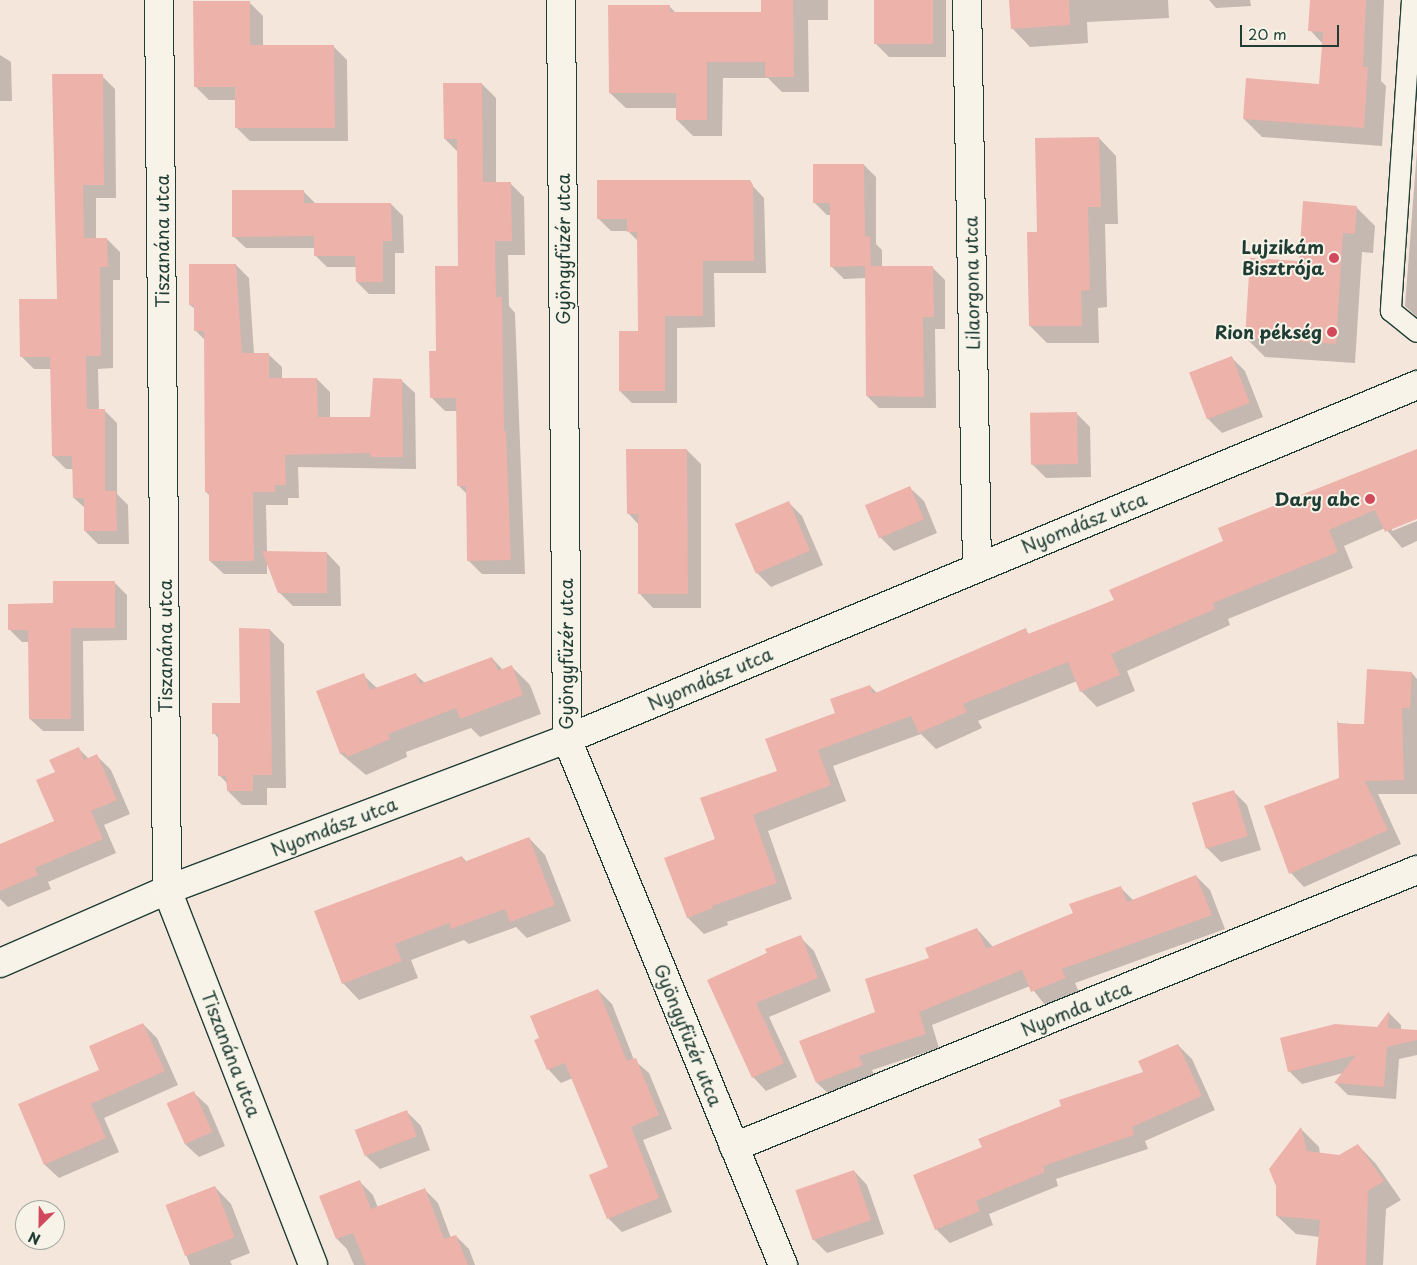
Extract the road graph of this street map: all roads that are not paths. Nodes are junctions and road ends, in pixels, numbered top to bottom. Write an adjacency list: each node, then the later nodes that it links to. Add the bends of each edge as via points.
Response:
1 (160, 0): 10 (street, Tiszanána utca)
2 (561, 0): 8 (street, Gyöngyfüzér utca)
3 (967, 0): 7 (street, Lilaorgona utca)
4 (1412, 0): 5 (lane, via 1391,311)
5 (1417, 332)
6 (1417, 385): 7 (street, Nyomdász utca)
7 (977, 567): 8 (street, Nyomdász utca)
8 (567, 739): 10 (street, Nyomdász utca); 12 (street, Gyöngyfüzér utca)
9 (1417, 870): 12 (street, Nyomda utca)
10 (167, 890): 11 (street, Nyomdász utca); 13 (street, Tiszanána utca)
11 (0, 963)
12 (734, 1147): 14 (street, Gyöngyfüzér utca)
13 (313, 1265)
14 (783, 1265)

